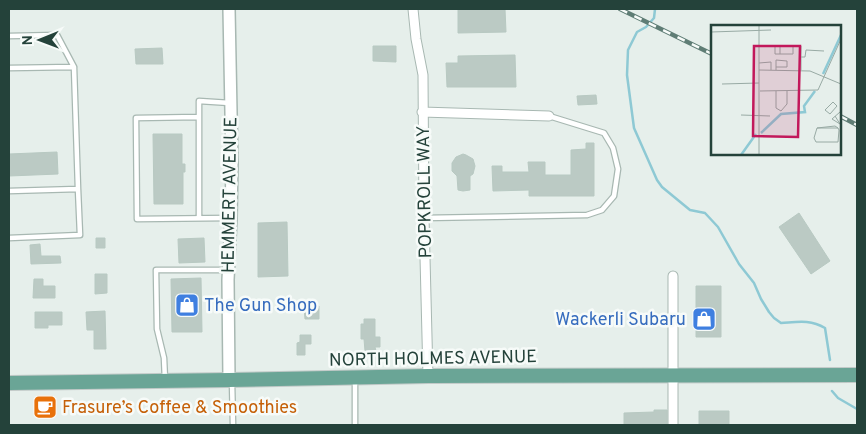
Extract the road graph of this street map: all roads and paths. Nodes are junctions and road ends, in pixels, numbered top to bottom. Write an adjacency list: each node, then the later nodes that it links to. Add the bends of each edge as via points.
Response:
1 (229, 9): 6 (street, HEMMERT AVENUE)
2 (413, 9): 7 (street, POPKROLL WAY, via 423,75)
3 (9, 36): 4 (lane, via 56,35)
4 (74, 67): 5 (lane); 10 (lane)
5 (9, 68)
6 (230, 103): 9 (lane, via 199,101); 13 (street, HEMMERT AVENUE)
7 (422, 112): 8 (street); 14 (street, POPKROLL WAY)
8 (549, 116): 14 (lane, via 604,133 613,148 618,169 614,196 602,210 587,215)
9 (199, 117): 12 (lane); 12 (lane, via 136,118 137,219)
10 (78, 189): 11 (lane); 15 (lane, via 80,235)
11 (9, 191)
12 (199, 218): 13 (lane)
13 (231, 218): 16 (street, HEMMERT AVENUE)
14 (424, 218): 20 (street, POPKROLL WAY)
15 (9, 238)
16 (228, 270): 22 (street, HEMMERT AVENUE); 23 (lane, via 156,270 157,329 164,358)
17 (672, 276): 18 (street)
18 (673, 375): 19 (main road, NORTH HOLMES AVENUE); 20 (main road, NORTH HOLMES AVENUE); 27 (street)
19 (857, 375)
20 (428, 376): 21 (main road, NORTH HOLMES AVENUE)
21 (355, 378): 22 (main road, NORTH HOLMES AVENUE); 26 (lane)
22 (231, 380): 23 (main road, NORTH HOLMES AVENUE); 25 (lane)
23 (165, 381): 24 (main road, NORTH HOLMES AVENUE)
24 (9, 383)
25 (233, 425)
26 (355, 425)
27 (673, 425)

